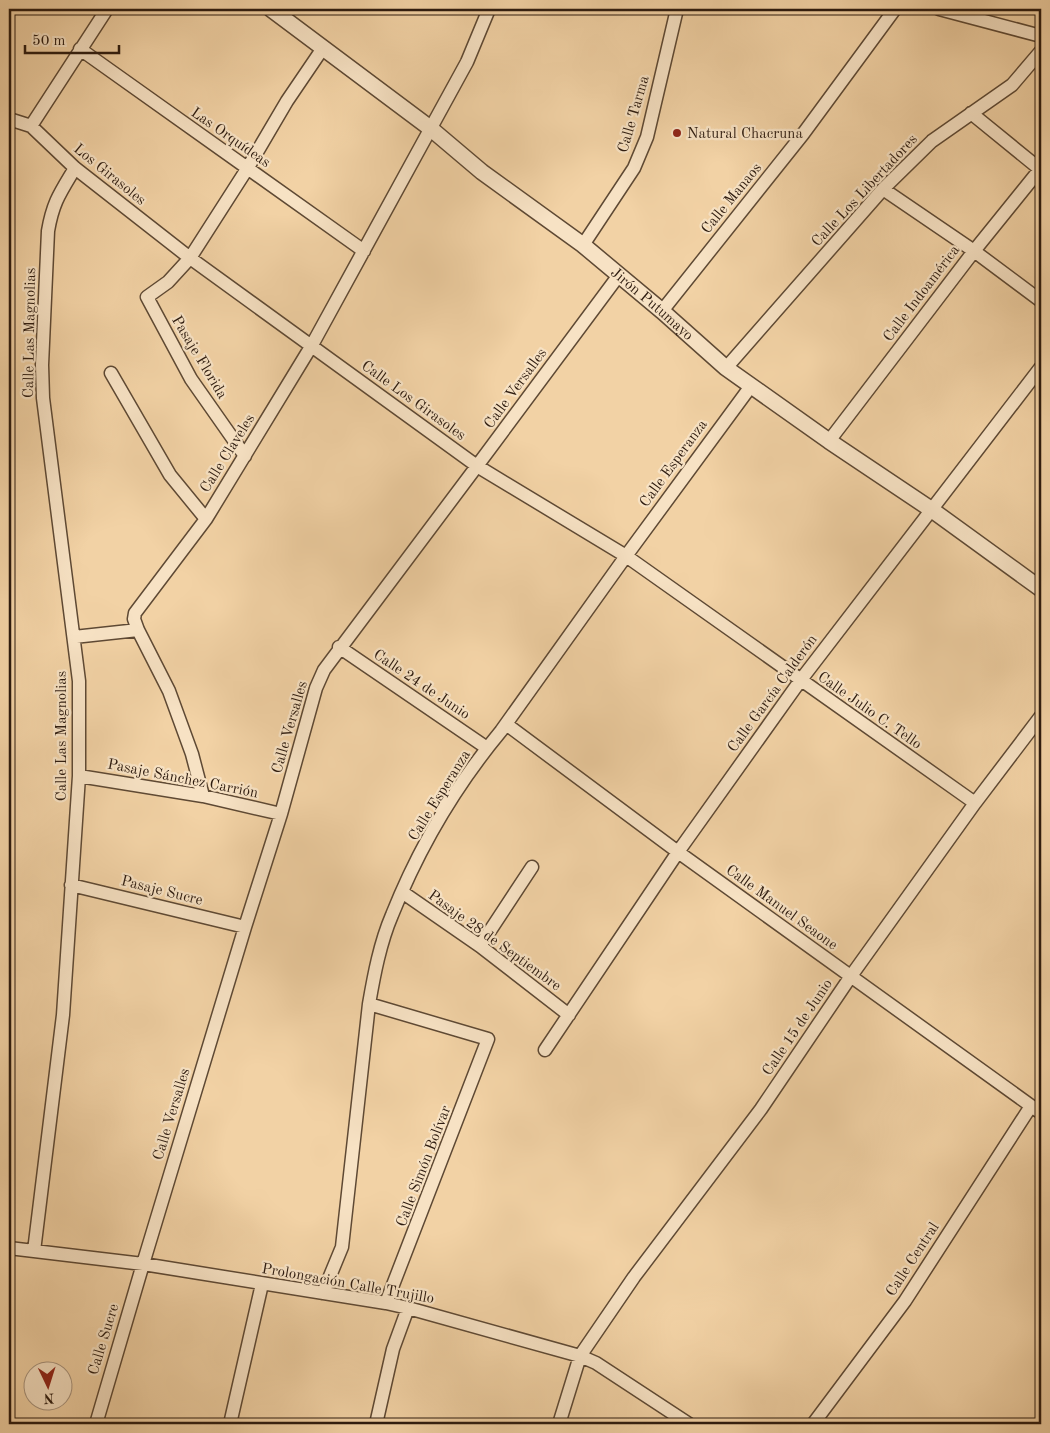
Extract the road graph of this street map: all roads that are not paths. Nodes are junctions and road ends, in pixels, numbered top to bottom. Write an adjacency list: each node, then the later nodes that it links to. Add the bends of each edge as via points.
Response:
1 (106, 9): 9 (street)
2 (271, 9): 8 (street, Jirón Putumayo)
3 (489, 9): 14 (street, Calle Claveles, via 467,62)
4 (677, 9): 19 (street, Calle Tarma, via 646,137 634,168)
5 (895, 9): 25 (street, Calle Manaos, via 803,134)
6 (939, 9): 7 (street)
7 (1041, 36)
8 (323, 48): 14 (street, Jirón Putumayo); 16 (street, via 287,101)
9 (80, 49): 13 (street); 16 (street, Las Orquídeas)
10 (1041, 51): 11 (street, Calle Los Libertadores, via 1012,85)
11 (971, 113): 17 (street); 18 (street, Calle Los Libertadores, via 932,141)
12 (9, 119): 13 (street, Los Girasoles)
13 (31, 126): 15 (street, Los Girasoles)
14 (430, 128): 19 (street, Jirón Putumayo, via 482,172); 20 (street, Calle Claveles)
15 (75, 168): 22 (street, Los Girasoles); 39 (street, Calle Las Magnolias, via 55,200 51,213 42,365 43,398)
16 (248, 169): 20 (street, Las Orquídeas); 22 (street)
17 (1041, 169): 21 (street, Calle Indoamérica)
18 (883, 189): 21 (street); 28 (street, Calle Los Libertadores)
19 (583, 245): 23 (street, Jirón Putumayo)
20 (364, 251): 26 (street, Calle Claveles)
21 (974, 251): 24 (street); 31 (street, Calle Indoamérica)
22 (190, 258): 26 (street, Calle Los Girasoles); 32 (street, Pasaje Florida, via 168,282 147,297 191,379)
23 (619, 275): 25 (street, Jirón Putumayo); 33 (street, Calle Versalles)
24 (1041, 301)
25 (662, 311): 28 (street, Jirón Putumayo)
26 (312, 345): 32 (street, Calle Claveles); 33 (street, Calle Los Girasoles)
27 (1041, 367): 34 (street, Calle García Calderón)
28 (726, 368): 30 (street, Jirón Putumayo)
29 (111, 373): 35 (street, via 170,475)
30 (751, 386): 31 (street, Jirón Putumayo); 36 (street, Calle Esperanza)
31 (829, 441): 34 (street, Jirón Putumayo)
32 (245, 456): 35 (street, Calle Claveles)
33 (477, 466): 36 (street, Calle Los Girasoles); 40 (street, Calle Versalles)
34 (932, 510): 37 (street, Jirón Putumayo); 41 (street, Calle García Calderón)
35 (206, 519): 38 (street, Calle Claveles, via 135,613)
36 (626, 556): 41 (street, Calle Julio C. Tello); 43 (street, Calle Esperanza)
37 (1041, 589)
38 (138, 630): 39 (street); 46 (street, via 169,691)
39 (74, 637): 45 (street, Calle Las Magnolias, via 80,681)
40 (339, 648): 44 (street, Calle 24 de Junio); 48 (street, Calle Versalles, via 316,688)
41 (800, 681): 47 (street, Calle Julio C. Tello); 49 (street, Calle García Calderón)
42 (1041, 716): 47 (street, Calle 15 de Junio)
43 (506, 724): 44 (street, Calle Esperanza); 49 (street, Calle Manuel Seaone)
44 (487, 748): 52 (street, Calle Esperanza, via 436,824)
45 (79, 776): 46 (street, Pasaje Sánchez Carrión); 51 (street, Calle Las Magnolias)
46 (203, 796): 48 (street, Pasaje Sánchez Carrión)
47 (975, 802): 55 (street, Calle 15 de Junio)
48 (281, 814): 53 (street, Calle Versalles)
49 (678, 852): 55 (street, Calle Manuel Seaone); 57 (street, Calle García Calderón)
50 (532, 867): 54 (street)
51 (72, 885): 53 (street, Pasaje Sucre); 61 (street, Calle Las Magnolias, via 63,1015)
52 (402, 892): 54 (street, Pasaje 28 de Septiembre); 56 (street, Calle Esperanza, via 388,926)
53 (245, 927): 62 (street, Calle Versalles)
54 (480, 946): 57 (street, Pasaje 28 de Septiembre)
55 (851, 976): 59 (street, Calle Manuel Seaone); 67 (street, Calle 15 de Junio, via 761,1109 634,1277)
56 (369, 1004): 64 (street, Calle Esperanza, via 342,1247); 65 (street, Calle Simón Bolívar, via 488,1039)
57 (569, 1015): 58 (street, Calle García Calderón)
58 (546, 1050)
59 (1036, 1110): 73 (street, Calle Central, via 904,1301)
60 (9, 1248): 61 (street, Prolongación Calle Trujillo)
61 (34, 1251): 62 (street, Prolongación Calle Trujillo)
62 (143, 1264): 63 (street, Prolongación Calle Trujillo); 68 (street, Calle Sucre)
63 (262, 1284): 64 (street, Prolongación Calle Trujillo); 69 (street)
64 (323, 1293): 65 (street, Prolongación Calle Trujillo)
65 (386, 1304): 66 (street, Prolongación Calle Trujillo)
66 (408, 1308): 67 (street, Prolongación Calle Trujillo); 70 (street, via 392,1349)
67 (580, 1356): 71 (street, Calle 15 de Junio); 72 (street, Prolongación Calle Trujillo, via 596,1363)
68 (96, 1424)
69 (230, 1424)
70 (376, 1424)
71 (559, 1424)
72 (689, 1424)
73 (813, 1424)

